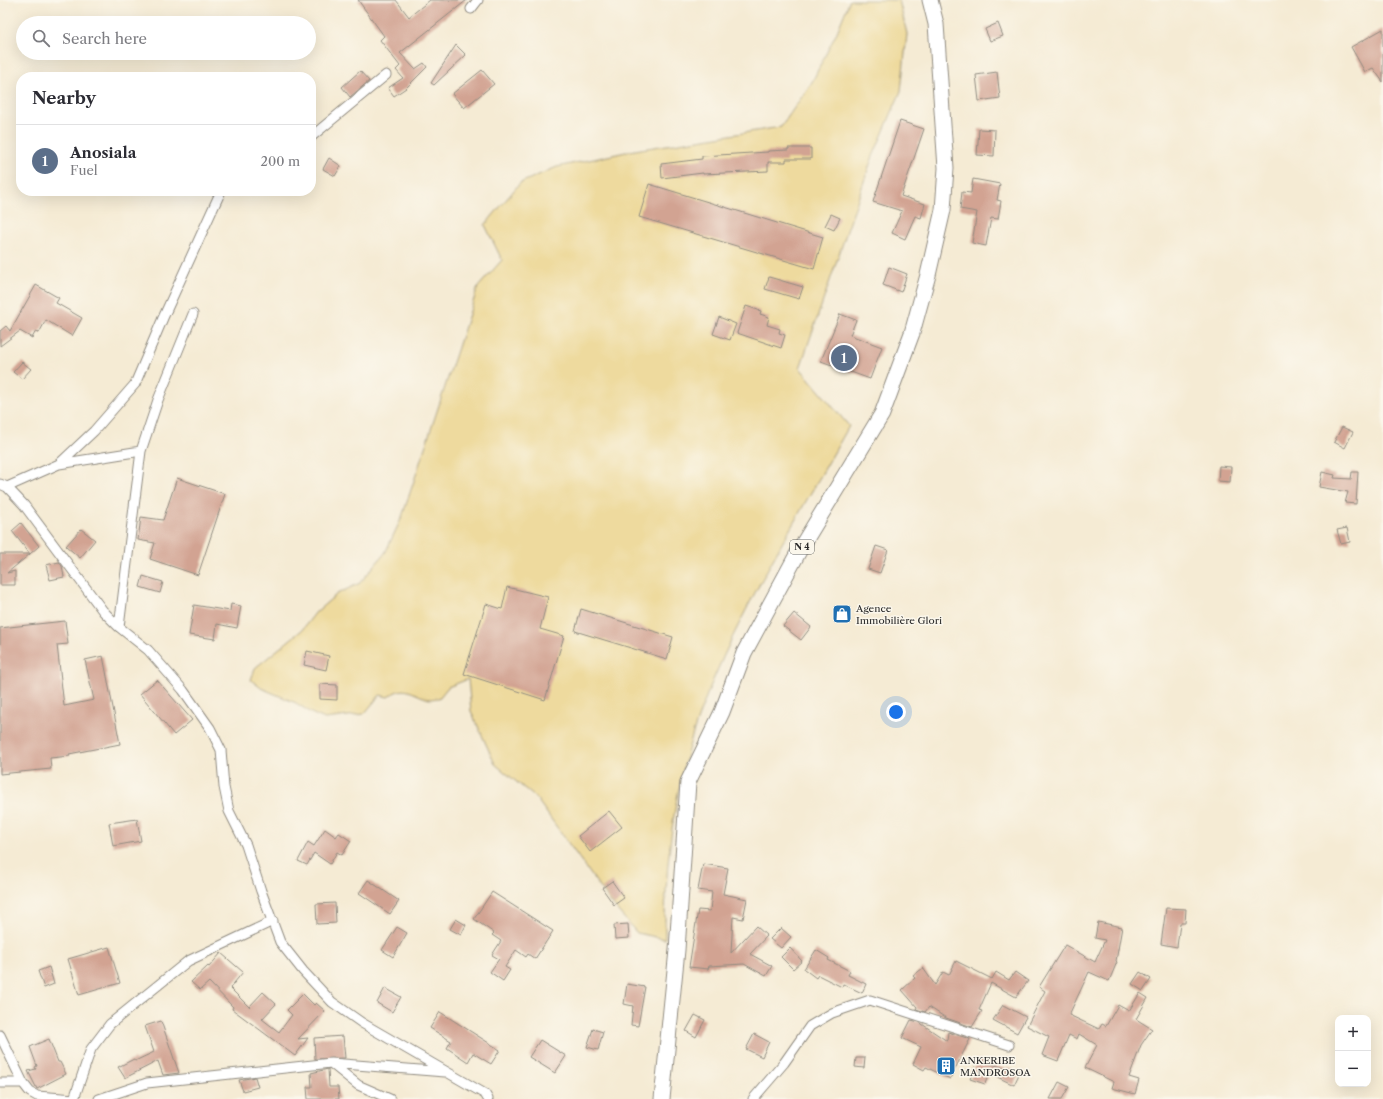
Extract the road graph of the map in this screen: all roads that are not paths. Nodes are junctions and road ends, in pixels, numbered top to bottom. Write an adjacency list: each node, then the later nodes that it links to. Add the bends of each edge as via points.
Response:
1 (478, 0): 3 (street)
2 (930, 0): 23 (main road, N 4, via 936,24 946,168 943,210 928,275 912,333 882,414 800,550 744,653 722,712 688,782 677,950)
3 (470, 9)
4 (386, 75): 5 (street)
5 (316, 133)
6 (218, 196): 9 (street, via 135,384 94,431)
7 (194, 314): 8 (street, via 158,400)
8 (141, 450): 9 (street); 11 (street)
9 (59, 464): 10 (street)
10 (4, 486): 11 (street, via 24,505 103,611)
11 (119, 627): 12 (street, via 148,650 183,690 210,728 221,750 229,811 246,845 260,891)
12 (273, 921): 16 (street, via 280,942 332,1002 362,1023); 19 (street, via 188,961 110,1024 91,1049)
13 (0, 1035): 18 (street)
14 (1009, 1045): 24 (street, via 870,1000 832,1013 810,1026 784,1063)
15 (332, 1063): 16 (street); 20 (street, via 147,1083); 21 (street, via 358,1085)
16 (448, 1072): 22 (street, via 485,1094)
17 (0, 1083): 18 (street)
18 (23, 1083): 19 (street, via 37,1096)
19 (74, 1099)
20 (99, 1099)
21 (390, 1099)
22 (488, 1099)
23 (662, 1099)
24 (753, 1099)

